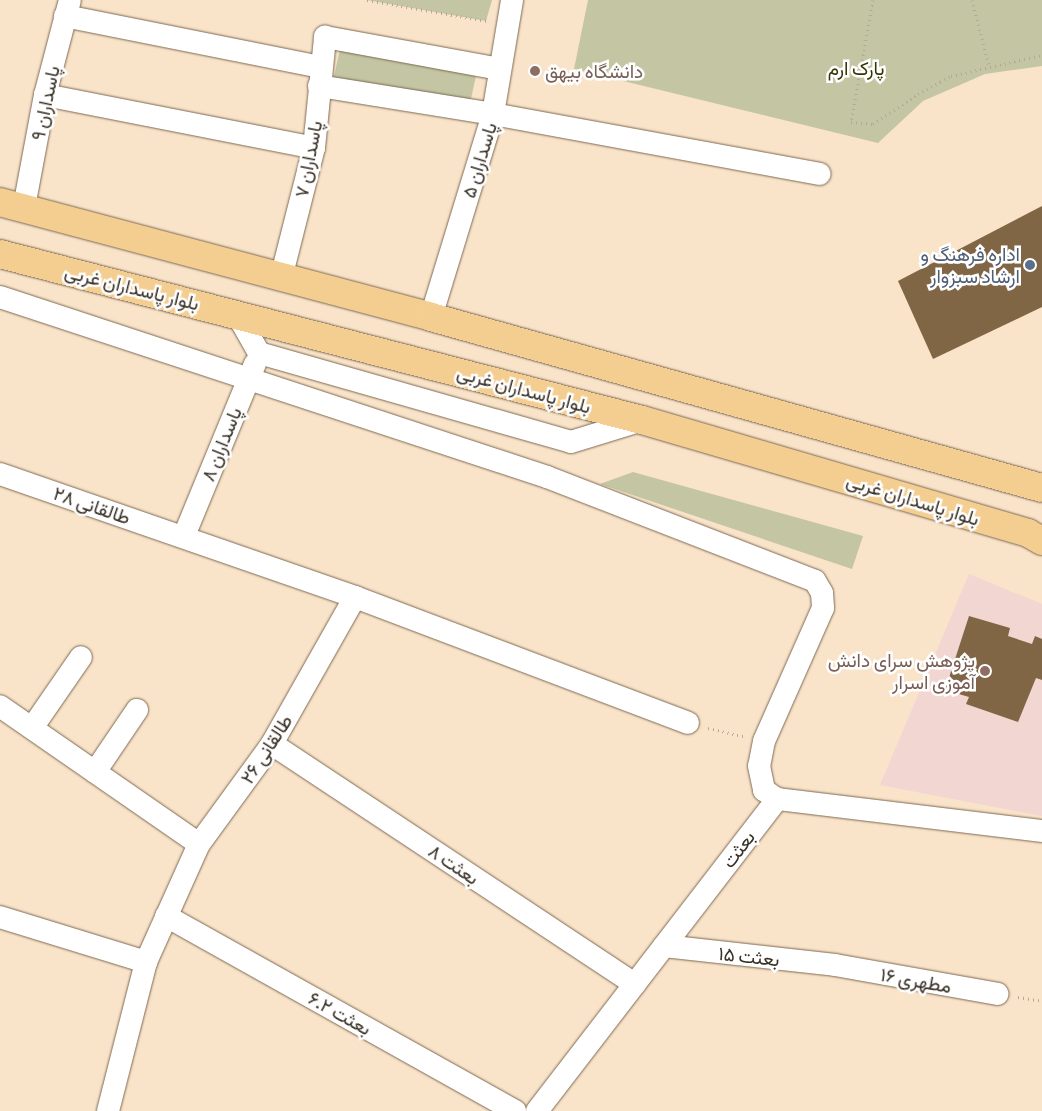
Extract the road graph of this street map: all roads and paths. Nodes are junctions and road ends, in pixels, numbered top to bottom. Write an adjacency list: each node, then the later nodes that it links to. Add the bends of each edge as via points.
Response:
1 (367, 0): 6 (path)
2 (512, 0): 9 (street, پاسداران ۵)
3 (873, 0): 8 (path, via 851,122 873,124 952,76)
4 (972, 0): 8 (path)
5 (67, 8): 10 (street); 11 (street, پاسداران ۹)
6 (486, 21)
7 (1042, 55): 8 (path)
8 (988, 66)
9 (499, 70): 10 (street, پاسداران ۷, via 324,37); 12 (street, پاسداران ۵)
10 (320, 77): 12 (street); 13 (street, پاسداران ۷)
11 (45, 95): 13 (street); 15 (street, پاسداران ۹)
12 (493, 114): 14 (street); 20 (street, پاسداران ۵)
13 (314, 148): 17 (street, پاسداران ۷)
14 (820, 174)
15 (12, 204): 17 (main road)
16 (0, 254): 19 (main road, بلوار پاسداران غربی)
17 (282, 278): 20 (main road)
18 (0, 297): 22 (street)
19 (237, 314): 21 (street); 23 (main road, بلوار پاسداران غربی)
20 (431, 317): 25 (main road)
21 (259, 353): 22 (street, پاسداران ۸); 23 (street, via 571,442)
22 (249, 378): 26 (street, پاسداران ۸); 34 (street, via 547,477 815,581 822,592 822,608)
23 (642, 420): 27 (main road, بلوار پاسداران غربی, via 1028,533)
24 (0, 474): 26 (street, طالقانی ۲۸)
25 (1042, 488)
26 (184, 536): 28 (street)
27 (1042, 541)
28 (355, 597): 32 (street); 35 (street, طالقانی ۲۶)
29 (82, 657): 33 (street)
30 (0, 706): 33 (street)
31 (137, 710): 36 (street)
32 (688, 723): 34 (path)
33 (32, 728): 36 (street)
34 (764, 741): 37 (street, via 759,766 764,790)
35 (272, 744): 39 (street, طالقانی ۲۶); 45 (street, بعثت ۸)
36 (95, 772): 39 (street)
37 (777, 799): 38 (street); 42 (street, بعثت)
38 (1042, 831)
39 (199, 844): 40 (street, طالقانی ۲۶)
40 (166, 916): 43 (street, طالقانی ۲۶); 48 (street, بعثت ۶.۲)
41 (0, 917): 43 (street)
42 (664, 946): 44 (street, بعثت ۱۵); 45 (street, بعثت)
43 (146, 962): 47 (street, طالقانی ۲۶)
44 (835, 965): 46 (street, مطهری ۱۶)
45 (635, 984): 49 (street, بعثت)
46 (997, 994)
47 (108, 1111)
48 (515, 1111)
49 (538, 1111)

